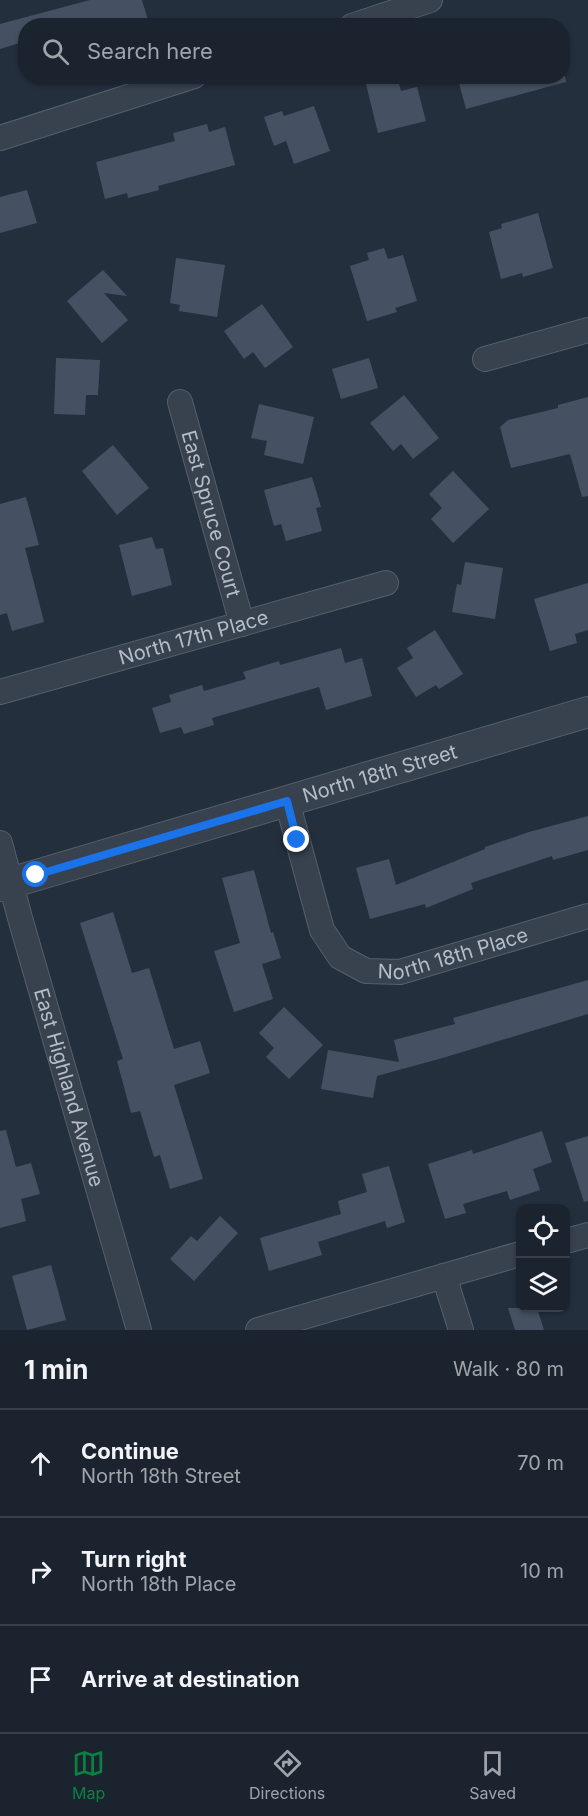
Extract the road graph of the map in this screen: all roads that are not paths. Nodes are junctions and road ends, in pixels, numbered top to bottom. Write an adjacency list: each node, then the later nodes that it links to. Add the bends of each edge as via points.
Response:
1 (426, 1): 2 (street)
2 (376, 18)
3 (169, 84): 4 (street)
4 (0, 138)
5 (588, 330): 6 (street)
6 (485, 359)
7 (180, 402): 9 (street, East Spruce Court)
8 (386, 583): 9 (street, North 17th Place)
9 (242, 624): 10 (street, North 17th Place)
10 (0, 692)
11 (588, 712): 12 (street, North 18th Street)
12 (287, 801): 14 (street, North 18th Street); 15 (street, North 18th Place, via 322,930 340,957 366,971 400,972)
13 (0, 843): 14 (street, East Highland Avenue)
14 (5, 884): 20 (street, East Highland Avenue)
15 (588, 916)
16 (588, 1234): 17 (street)
17 (570, 1240)
18 (516, 1255): 19 (street)
19 (444, 1276): 21 (street); 22 (street)
20 (139, 1330)
21 (258, 1330)
22 (460, 1330)

